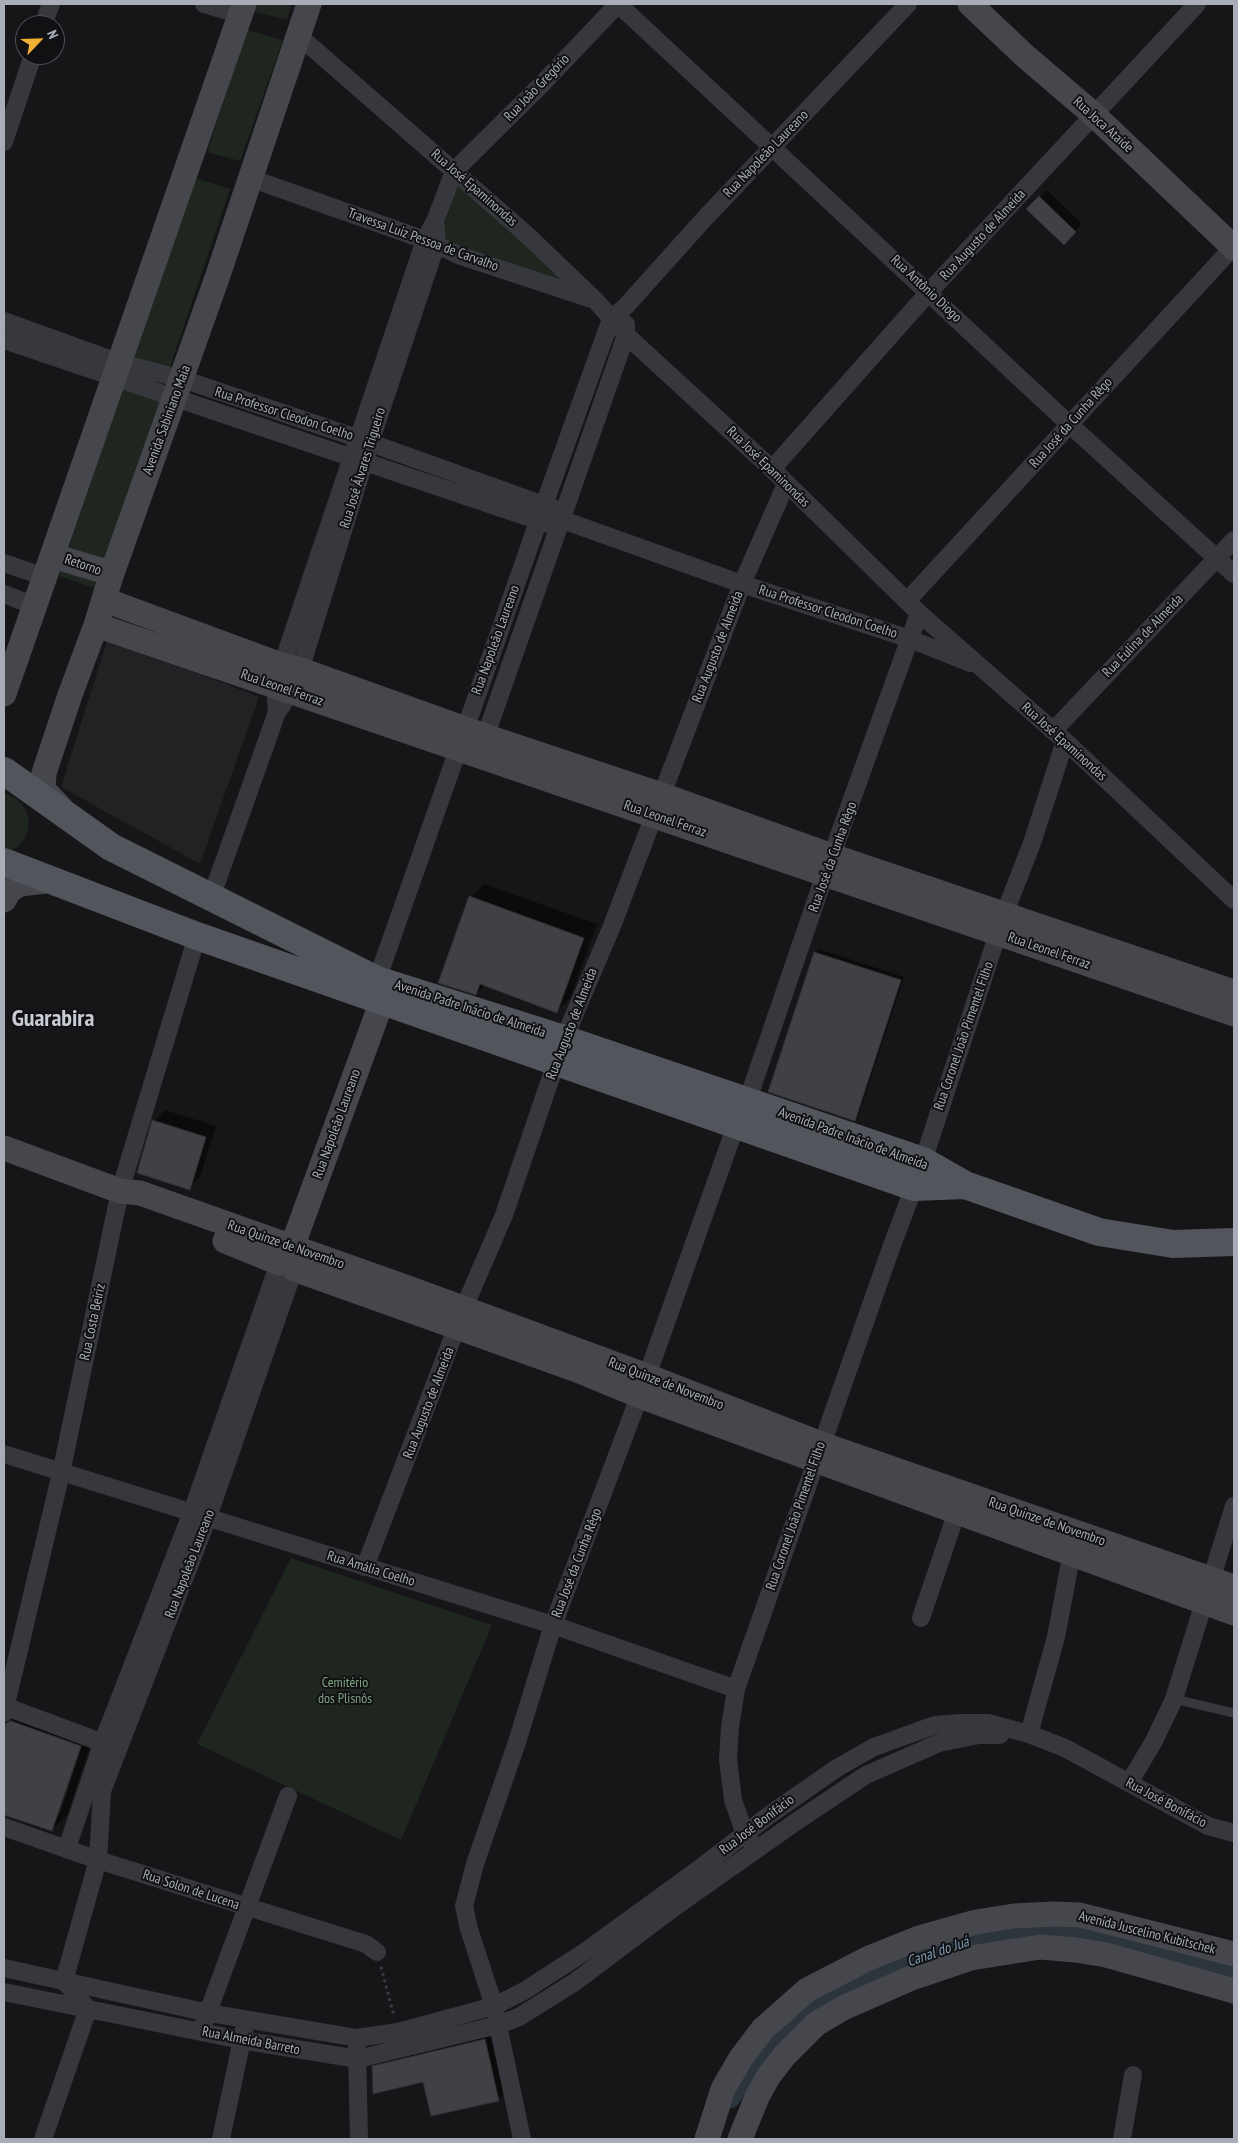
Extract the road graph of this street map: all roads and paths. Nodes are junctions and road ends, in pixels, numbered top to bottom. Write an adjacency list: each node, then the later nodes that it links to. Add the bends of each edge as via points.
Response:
1 (204, 4): 7 (street)
2 (324, 4): 8 (street)
3 (618, 4): 12 (street, Rua Antônio Diogo); 13 (street, Rua João Gregório)
4 (908, 4): 12 (street, Rua Napoleão Laureano)
5 (970, 4): 10 (street, Rua Joca Ataíde)
6 (1197, 4): 10 (street, Rua Augusto de Almeida)
7 (242, 10): 24 (street)
8 (303, 22): 13 (street, Rua José Epaminondas); 14 (street, Avenida Sabiniano Maia)
9 (29, 65): 11 (street)
10 (1093, 114): 16 (street, Rua Joca Ataíde); 17 (street, Rua Augusto de Almeida)
11 (5, 130)
12 (773, 146): 17 (street, Rua Antônio Diogo); 19 (street, Rua Napoleão Laureano)
13 (454, 171): 15 (street, Rua José Álvares Trigueiro); 18 (street, Rua José Epaminondas)
14 (250, 178): 15 (street, Travessa Luiz Pessoa de Carvalho); 25 (street, Avenida Sabiniano Maia)
15 (431, 243): 18 (street, Travessa Luiz Pessoa de Carvalho); 27 (street, Rua José Álvares Trigueiro)
16 (1234, 247): 26 (street, Rua José da Cunha Rêgo)
17 (929, 292): 26 (street, Rua Antônio Diogo); 29 (street, Rua Augusto de Almeida)
18 (596, 301): 20 (street, Rua José Epaminondas)
19 (626, 306): 20 (street, Rua Napoleão Laureano); 22 (street, Rua Napoleão Laureano)
20 (611, 319): 22 (street, Rua José Epaminondas); 31 (street, Rua Napoleão Laureano)
21 (4, 321): 24 (street, Rua Professor Cleodon Coelho)
22 (626, 334): 29 (street, Rua José Epaminondas); 32 (street, Rua Napoleão Laureano)
23 (4, 340): 24 (street, Rua Professor Cleodon Coelho)
24 (117, 370): 25 (street, Rua Professor Cleodon Coelho); 36 (street)
25 (179, 389): 27 (street, Rua Professor Cleodon Coelho); 28 (street, Rua Professor Cleodon Coelho); 38 (street, Avenida Sabiniano Maia)
26 (1069, 424): 34 (street, Rua Antônio Diogo); 43 (street, Rua José da Cunha Rêgo)
27 (364, 440): 28 (street, Rua José Álvares Trigueiro); 31 (street, Rua Professor Cleodon Coelho)
28 (358, 459): 31 (street, Rua Professor Cleodon Coelho); 47 (street, Rua José Álvares Trigueiro)
29 (772, 469): 30 (street, Rua José Epaminondas)
30 (786, 484): 39 (street, Rua Augusto de Almeida); 43 (street, Rua José Epaminondas)
31 (541, 513): 32 (street, Rua Professor Cleodon Coelho); 50 (street, Rua Napoleão Laureano)
32 (560, 519): 39 (street, Rua Professor Cleodon Coelho); 50 (street, Rua Napoleão Laureano)
33 (1234, 540): 34 (street, Rua Eulina de Almeida)
34 (1218, 559): 37 (street, Rua Antônio Diogo); 49 (street, Rua Eulina de Almeida)
35 (4, 563): 36 (street)
36 (49, 566): 38 (street, Retorno, via 100,570); 42 (street)
37 (1234, 574)
38 (112, 576): 41 (street, Avenida Sabiniano Maia)
39 (742, 584): 45 (street, Rua Professor Cleodon Coelho); 52 (street, Rua Augusto de Almeida)
40 (4, 594): 42 (street)
41 (105, 600): 44 (street, Avenida Sabiniano Maia); 47 (street, Rua Leonel Ferraz)
42 (35, 606): 48 (street)
43 (913, 607): 45 (street, Rua José da Cunha Rêgo); 46 (street, Rua José Epaminondas)
44 (96, 625): 47 (street, Rua Leonel Ferraz); 53 (street, Avenida Sabiniano Maia, via 44,773 43,789)
45 (910, 639): 46 (street, Rua Professor Cleodon Coelho); 55 (street, Rua José da Cunha Rêgo)
46 (982, 667): 49 (street, Rua José Epaminondas)
47 (287, 678): 50 (street, Rua Leonel Ferraz); 57 (street, Rua José Álvares Trigueiro)
48 (4, 694)
49 (1059, 736): 59 (street, Rua José Epaminondas); 60 (street, Rua Coronel João Pimentel Filho, via 1032,843)
50 (472, 742): 52 (street, Rua Leonel Ferraz); 62 (street, Rua Napoleão Laureano)
51 (4, 772): 53 (main road, Avenida Padre Inácio de Almeida)
52 (658, 805): 55 (street, Rua Leonel Ferraz); 65 (street, Rua Augusto de Almeida)
53 (78, 824): 57 (main road, Avenida Padre Inácio de Almeida, via 111,847)
54 (10, 864): 56 (main road, Avenida Padre Inácio de Almeida)
55 (829, 865): 60 (street, Rua Leonel Ferraz); 66 (street, Rua José da Cunha Rêgo)
56 (54, 880): 58 (street, via 20,884 9,891); 61 (main road, Avenida Padre Inácio de Almeida)
57 (211, 898): 61 (main road, via 191,902 184,913 186,927); 62 (main road, Avenida Padre Inácio de Almeida)
58 (4, 900)
59 (1234, 900)
60 (1002, 924): 63 (street, Rua Leonel Ferraz); 64 (street, Rua Leonel Ferraz); 68 (street, Rua Coronel João Pimentel Filho)
61 (197, 936): 62 (main road, Avenida Padre Inácio de Almeida); 71 (street, Rua Costa Beiriz)
62 (379, 990): 65 (main road, Avenida Padre Inácio de Almeida); 73 (street, Rua Napoleão Laureano)
63 (1234, 992)
64 (1234, 1014)
65 (560, 1050): 66 (main road, Avenida Padre Inácio de Almeida); 74 (street, Rua Augusto de Almeida, via 504,1216)
66 (742, 1113): 68 (main road, Avenida Padre Inácio de Almeida); 70 (main road, Avenida Padre Inácio de Almeida); 75 (street, Rua José da Cunha Rêgo)
67 (4, 1148): 71 (street, Rua Quinze de Novembro)
68 (923, 1161): 69 (main road, Avenida Padre Inácio de Almeida); 70 (main road, via 914,1160 904,1169 904,1178)
69 (965, 1184): 70 (main road, Avenida Padre Inácio de Almeida); 72 (main road, Avenida Padre Inácio de Almeida, via 1099,1232 1173,1244)
70 (914, 1187): 76 (street, Rua Coronel João Pimentel Filho)
71 (120, 1191): 73 (street, Rua Quinze de Novembro, via 140,1193); 78 (street, Rua Costa Beiriz)
72 (1234, 1242)
73 (288, 1260): 74 (street, Rua Quinze de Novembro); 81 (street, Rua Napoleão Laureano)
74 (461, 1318): 75 (street, Rua Quinze de Novembro, via 524,1353); 83 (street, Rua Augusto de Almeida)
75 (644, 1386): 76 (street, Rua Quinze de Novembro); 87 (street, Rua José da Cunha Rêgo)
76 (818, 1452): 80 (street, Rua Quinze de Novembro); 84 (street, Rua Quinze de Novembro); 88 (street, Rua Coronel João Pimentel Filho)
77 (4, 1454): 78 (street, Rua Amália Coelho)
78 (61, 1473): 81 (street, Rua Amália Coelho); 90 (street, Rua Costa Beiriz)
79 (1234, 1506): 84 (street)
80 (957, 1511): 82 (street, Rua Quinze de Novembro); 86 (street)
81 (200, 1514): 83 (street, Rua Amália Coelho); 95 (street, Rua Napoleão Laureano)
82 (1072, 1552): 84 (street, Rua Quinze de Novembro); 93 (street, via 1056,1637)
83 (365, 1567): 87 (street, Rua Amália Coelho)
84 (1217, 1589): 85 (street); 89 (street)
85 (1234, 1613)
86 (921, 1618)
87 (553, 1625): 88 (street, Rua Amália Coelho); 112 (street, Rua José da Cunha Rêgo, via 464,1906)
88 (736, 1689): 100 (street, Rua Coronel João Pimentel Filho, via 728,1759 733,1800)
89 (1174, 1699): 91 (lane); 96 (street)
90 (4, 1708): 95 (street)
91 (1234, 1713)
92 (987, 1729): 93 (street, Rua José Bonifácio); 94 (street, Rua José Bonifácio); 100 (street, Rua José Bonifácio, via 960,1723 935,1725 874,1747 838,1768); 102 (street, Rua José Bonifácio, via 939,1743 866,1775)
93 (1029, 1734): 94 (street, Rua José Bonifácio)
94 (1046, 1741): 96 (street, Rua José Bonifácio)
95 (111, 1746): 101 (street, Rua Napoleão Laureano); 103 (street, Rua Napoleão Laureano, via 102,1791)
96 (1129, 1783): 99 (street, Rua José Bonifácio, via 1208,1826)
97 (288, 1796): 105 (street)
98 (4, 1827): 101 (street, Rua Solon de Lucena)
99 (1234, 1832)
100 (745, 1834): 102 (street, Rua Coronel João Pimentel Filho); 104 (street, Rua José Bonifácio)
101 (67, 1848): 103 (street, Rua Solon de Lucena)
102 (756, 1850): 104 (street, Rua José Bonifácio)
103 (98, 1860): 105 (street, Rua Solon de Lucena); 109 (street, Rua Napoleão Laureano)
104 (667, 1902): 112 (street, Rua José Bonifácio, via 524,1991); 116 (street, Rua José Bonifácio, via 575,1982 519,2017)
105 (246, 1908): 106 (street, Rua Solon de Lucena, via 366,1944); 114 (street)
106 (377, 1952): 118 (path)
107 (1234, 1954): 127 (street, Avenida Juscelino Kubitschek, via 1080,1915 1014,1916 976,1922 919,1938 807,1990 763,2029 723,2089)
108 (4, 1968): 109 (street, Rua Almeida Barreto)
109 (64, 1981): 113 (street); 114 (street, Rua Almeida Barreto)
110 (1234, 1991): 128 (street, via 1106,1955 1076,1950 1040,1947 971,1958 909,1978 842,2008 816,2024 768,2077)
111 (4, 1992): 113 (street, Rua Almeida Barreto)
112 (494, 2006): 116 (street, Rua José da Cunha Rêgo); 118 (street, Rua Almeida Barreto)
113 (88, 2009): 117 (street, Rua Almeida Barreto); 123 (street)
114 (208, 2013): 115 (street, Rua Almeida Barreto); 117 (street)
115 (248, 2019): 119 (street, Rua Almeida Barreto); 120 (street)
116 (498, 2024): 121 (street, Rua Almeida Barreto); 126 (street, Rua José da Cunha Rêgo)
117 (200, 2030): 120 (street, Rua Almeida Barreto)
118 (398, 2032): 119 (street, Rua Almeida Barreto)
119 (357, 2038): 121 (street)
120 (241, 2040): 121 (street, Rua Almeida Barreto); 124 (street)
121 (358, 2059): 125 (street)
122 (1133, 2075): 129 (street)
123 (43, 2139)
124 (221, 2139)
125 (359, 2139)
126 (522, 2139)
127 (707, 2139)
128 (740, 2139)
129 (1122, 2139)

